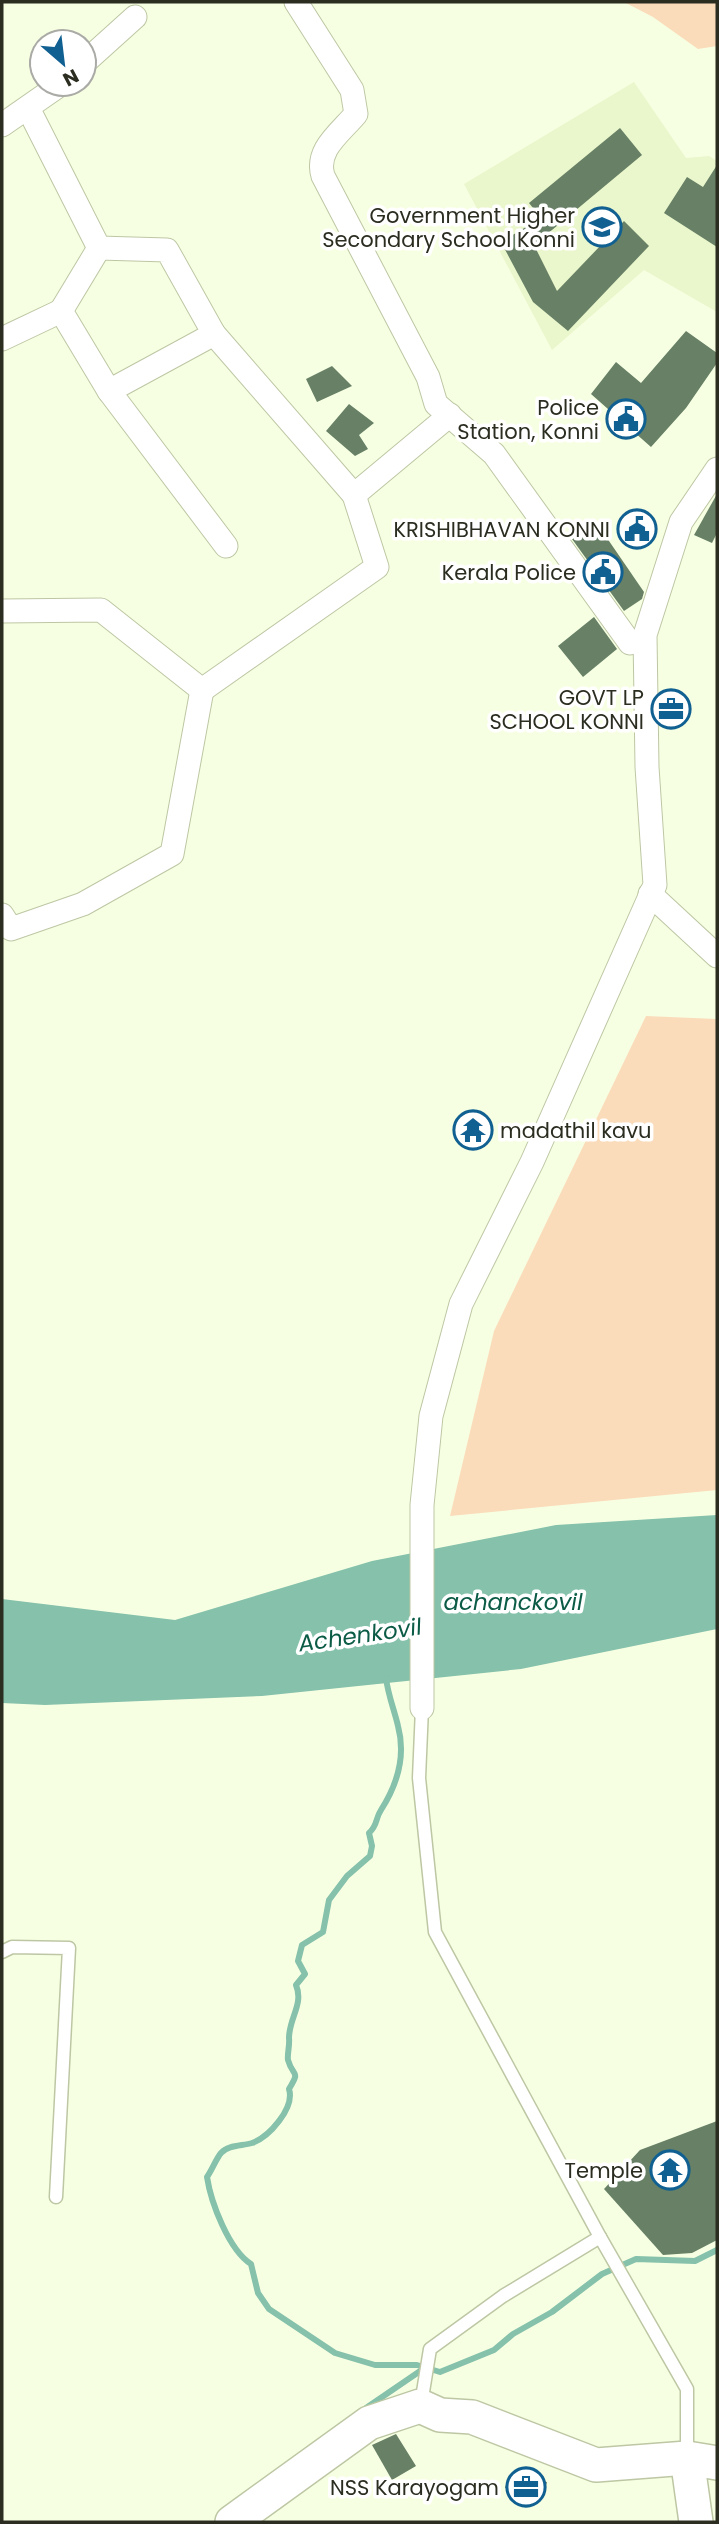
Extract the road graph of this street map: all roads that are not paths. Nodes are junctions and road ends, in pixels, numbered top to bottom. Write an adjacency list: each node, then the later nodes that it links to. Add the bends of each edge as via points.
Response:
1 (296, 2): 12 (street, via 352,90 356,114 324,151 319,163 323,176 428,377 436,404)
2 (135, 17): 3 (street)
3 (98, 50)
4 (42, 98): 5 (street)
5 (28, 108): 6 (street); 7 (street)
6 (2, 125)
7 (99, 248): 8 (street); 9 (street, via 167,250)
8 (61, 311): 10 (street); 11 (street)
9 (214, 334): 11 (street); 14 (street)
10 (2, 339)
11 (109, 391): 15 (street)
12 (450, 415): 14 (street); 17 (street, via 514,478)
13 (717, 469): 19 (street, via 681,522 645,635 654,885)
14 (354, 495): 18 (street, via 377,567)
15 (226, 546)
16 (2, 611): 18 (street, via 101,610)
17 (629, 643)
18 (202, 690): 20 (street, via 173,854 83,904 11,929)
19 (650, 894): 21 (street); 22 (street, via 532,1161 461,1304 430,1416 422,1505)
20 (2, 915)
21 (717, 956)
22 (422, 1709): 25 (lane, via 419,1778 435,1932)
23 (2, 1952): 24 (lane, via 12,1947 69,1948)
24 (56, 2197)
25 (600, 2237): 26 (lane, via 430,2349); 27 (lane, via 687,2389)
26 (421, 2406): 27 (main road, via 440,2415 472,2417 596,2465); 28 (main road, via 369,2423)
27 (702, 2461): 29 (main road)
28 (232, 2522)
29 (696, 2522)

